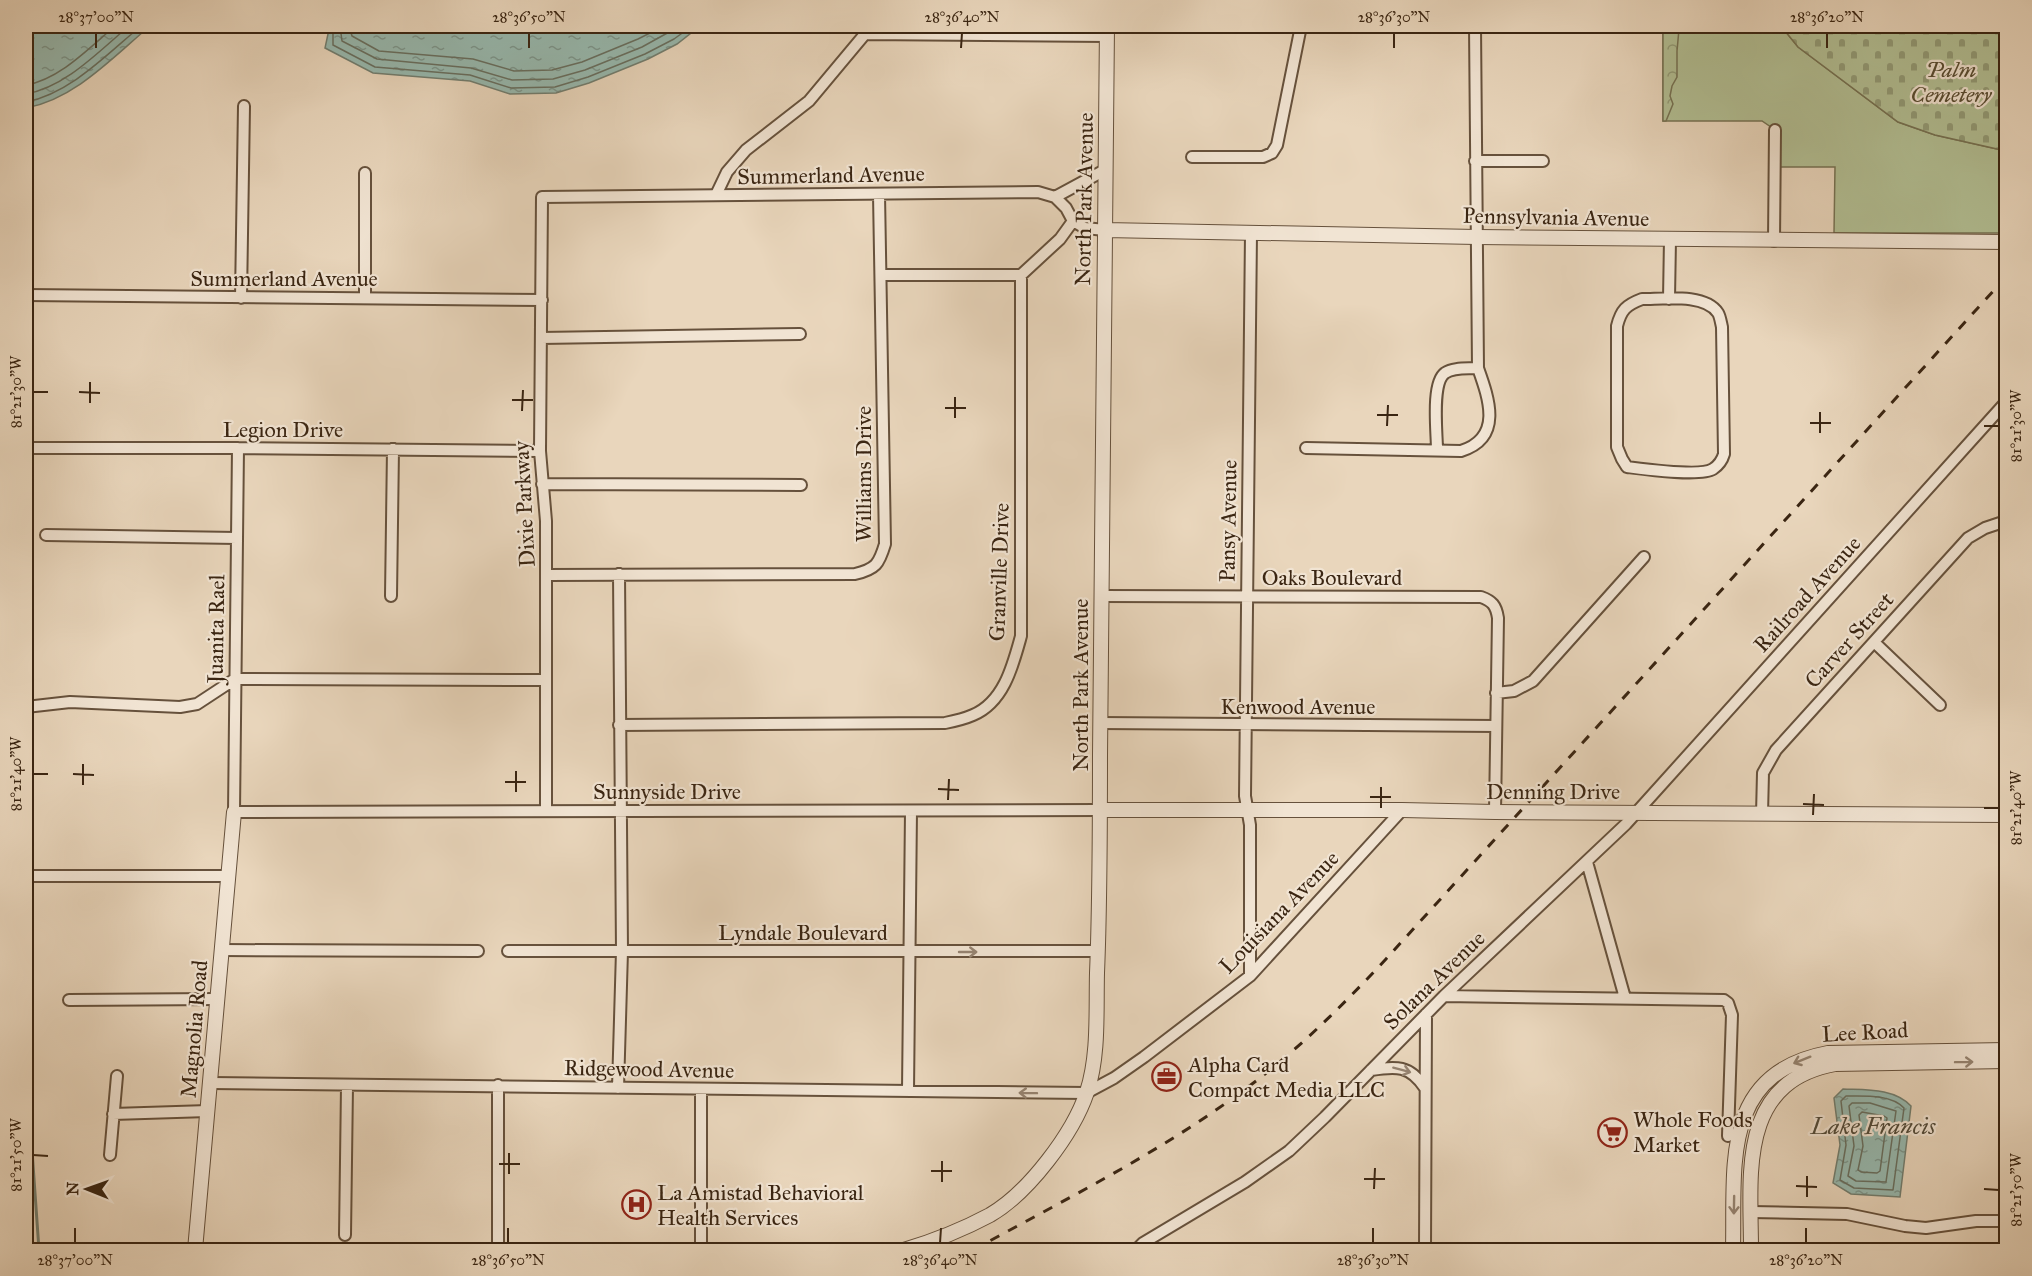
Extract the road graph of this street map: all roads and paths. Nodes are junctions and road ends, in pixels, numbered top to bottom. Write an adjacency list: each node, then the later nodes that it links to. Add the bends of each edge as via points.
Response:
1 (1301, 26): 7 (street, via 1277,145 1272,153 1263,157)
2 (1475, 26): 8 (street)
3 (867, 30): 4 (street); 13 (street, via 809,101 746,150 727,172)
4 (1107, 31): 10 (street, North Park Avenue)
5 (244, 106): 26 (street)
6 (1775, 130): 21 (street)
7 (1192, 157)
8 (1475, 161): 9 (street); 19 (street)
9 (1543, 161)
10 (1105, 170): 15 (street); 17 (street, North Park Avenue)
11 (365, 173): 27 (street)
12 (879, 194): 13 (street, Summerland Avenue); 15 (street, Summerland Avenue, via 1038,192); 23 (street, Williams Drive)
13 (716, 195): 14 (street, Summerland Avenue)
14 (542, 197): 29 (street, Dixie Parkway)
15 (1055, 197): 16 (street)
16 (1073, 221): 17 (street, via 1085,228); 24 (street, via 1060,239)
17 (1105, 230): 18 (street, Pennsylvania Avenue); 49 (street, North Park Avenue)
18 (1251, 233): 19 (street, Pennsylvania Avenue); 50 (street, Pansy Avenue)
19 (1477, 237): 20 (street, Pennsylvania Avenue); 32 (street)
20 (1670, 239): 21 (street, Pennsylvania Avenue); 28 (street)
21 (1774, 241): 22 (street, Pennsylvania Avenue)
22 (2007, 242)
23 (882, 275): 24 (street); 46 (street, Williams Drive, via 885,544 879,563 855,574)
24 (1021, 275): 58 (street, Granville Drive, via 1021,636 1011,670 995,699 975,714 945,723)
25 (26, 295): 26 (street, Summerland Avenue)
26 (241, 298): 27 (street, Summerland Avenue)
27 (365, 298): 29 (street, Summerland Avenue)
28 (1669, 299): 28 (street, via 1642,299 1621,312 1617,326 1617,447 1627,467 1712,470 1724,454 1722,327 1718,312 1706,304 1695,299)
29 (542, 300): 31 (street, Dixie Parkway)
30 (800, 333): 31 (street)
31 (541, 339): 39 (street, Dixie Parkway)
32 (1478, 368): 38 (street, via 1447,372 1440,378 1436,389); 38 (street, via 1489,399 1490,420 1484,436 1474,447 1461,451)
33 (2007, 402): 69 (street, Railroad Avenue)
34 (26, 448): 35 (street, Legion Drive)
35 (238, 448): 37 (street, Legion Drive); 44 (street, Juanita Rael)
36 (1306, 448): 38 (street)
37 (393, 449): 39 (street, Legion Drive); 48 (street)
38 (1437, 450)
39 (540, 451): 40 (street, Dixie Parkway)
40 (542, 484): 41 (street); 47 (street, Dixie Parkway)
41 (801, 485)
42 (2007, 521): 51 (street, Carver Street, via 1968,538)
43 (46, 535): 44 (street)
44 (237, 538): 52 (street, Juanita Rael)
45 (1644, 556): 54 (street, via 1533,681 1514,691)
46 (619, 574): 47 (street, Williams Drive); 58 (street)
47 (547, 575): 53 (street, Dixie Parkway)
48 (391, 596)
49 (1101, 596): 50 (street, Oaks Boulevard); 57 (street, North Park Avenue)
50 (1246, 596): 54 (street, Oaks Boulevard, via 1481,597 1497,608); 59 (street, Pansy Avenue)
51 (1874, 642): 55 (street); 70 (street, Carver Street, via 1776,750 1763,773)
52 (235, 679): 53 (street); 56 (street, via 197,704 180,707 70,702); 67 (street, Juanita Rael)
53 (546, 680): 61 (street, Dixie Parkway)
54 (1496, 693): 60 (street)
55 (1940, 705)
56 (26, 707)
57 (1100, 723): 59 (street, Kenwood Avenue); 63 (street, North Park Avenue)
58 (619, 725): 62 (street)
59 (1245, 725): 60 (street, Kenwood Avenue); 64 (street, Pansy Avenue)
60 (1496, 726): 68 (street)
61 (546, 810): 62 (street, Sunnyside Drive); 67 (street, Sunnyside Drive)
62 (620, 810): 66 (street, Sunnyside Drive); 78 (street)
63 (1100, 810): 64 (street, Denning Drive); 66 (street, Sunnyside Drive); 79 (street, North Park Avenue)
64 (1247, 810): 65 (street, Denning Drive); 81 (street, Pansy Avenue)
65 (1402, 810): 68 (street, Denning Drive); 81 (street, Louisiana Avenue)
66 (911, 811): 80 (street)
67 (234, 812): 74 (street, Magnolia Road)
68 (1496, 812): 69 (street, Denning Drive)
69 (1637, 813): 70 (street, Denning Drive); 72 (street, Solana Avenue)
70 (1762, 814): 71 (street, Denning Drive)
71 (2007, 815)
72 (1587, 862): 82 (street, Solana Avenue); 83 (street)
73 (26, 876): 74 (street)
74 (229, 876): 75 (street, Magnolia Road)
75 (222, 950): 76 (street); 84 (street, Magnolia Road)
76 (478, 951)
77 (508, 951): 78 (street, Lyndale Boulevard)
78 (622, 951): 80 (street, Lyndale Boulevard); 95 (street)
79 (1098, 951): 80 (street, Lyndale Boulevard, one-way to 79); 99 (street, North Park Avenue, via 1093,1064)
80 (910, 952): 98 (street)
81 (1250, 976): 99 (street, Louisiana Avenue, via 1144,1057)
82 (1444, 996): 83 (street); 86 (street, Solana Avenue)
83 (1625, 998): 102 (street, via 1720,999 1728,1003 1732,1015)
84 (217, 999): 85 (street); 92 (street, Magnolia Road)
85 (69, 1000)
86 (1426, 1014): 90 (street, Solana Avenue); 97 (street)
87 (2007, 1050): 88 (street, Lee Road)
88 (1897, 1057): 89 (street, Lee Road, one-way to 89); 104 (street, Lee Road, one-way to 104, via 1828,1053 1784,1068 1749,1103 1737,1137); 105 (street, Lee Road, via 1821,1066 1792,1081 1778,1092 1759,1122)
89 (2007, 1061)
90 (1371, 1070): 97 (street, one-way to 97, via 1401,1068 1419,1079); 113 (street, Solana Avenue, via 1289,1151)
91 (117, 1076): 101 (street)
92 (211, 1083): 94 (street, Ridgewood Avenue); 100 (street, Magnolia Road)
93 (498, 1085): 94 (street, Ridgewood Avenue); 95 (street, Ridgewood Avenue); 110 (street)
94 (347, 1086): 108 (street)
95 (618, 1088): 96 (street, Ridgewood Avenue)
96 (701, 1089): 98 (street, Ridgewood Avenue); 111 (street)
97 (1425, 1089): 114 (street)
98 (908, 1091): 99 (street, Ridgewood Avenue, one-way to 98)
99 (1086, 1093): 112 (street, North Park Avenue, via 1045,1165 1008,1202 946,1237)
100 (208, 1111): 101 (street); 109 (street, Magnolia Road)
101 (113, 1114): 103 (street)
102 (1728, 1136)
103 (110, 1155)
104 (1735, 1160): 105 (street); 115 (street, Lee Road, one-way to 115)
105 (1752, 1160): 106 (street, Lee Road)
106 (1751, 1212): 107 (street, via 1847,1214 1926,1228); 116 (street, Lee Road)
107 (2007, 1221)
108 (345, 1235)
109 (195, 1251)
110 (498, 1251)
111 (701, 1251)
112 (904, 1251)
113 (1136, 1251)
114 (1425, 1251)
115 (1733, 1251)
116 (1751, 1251)

